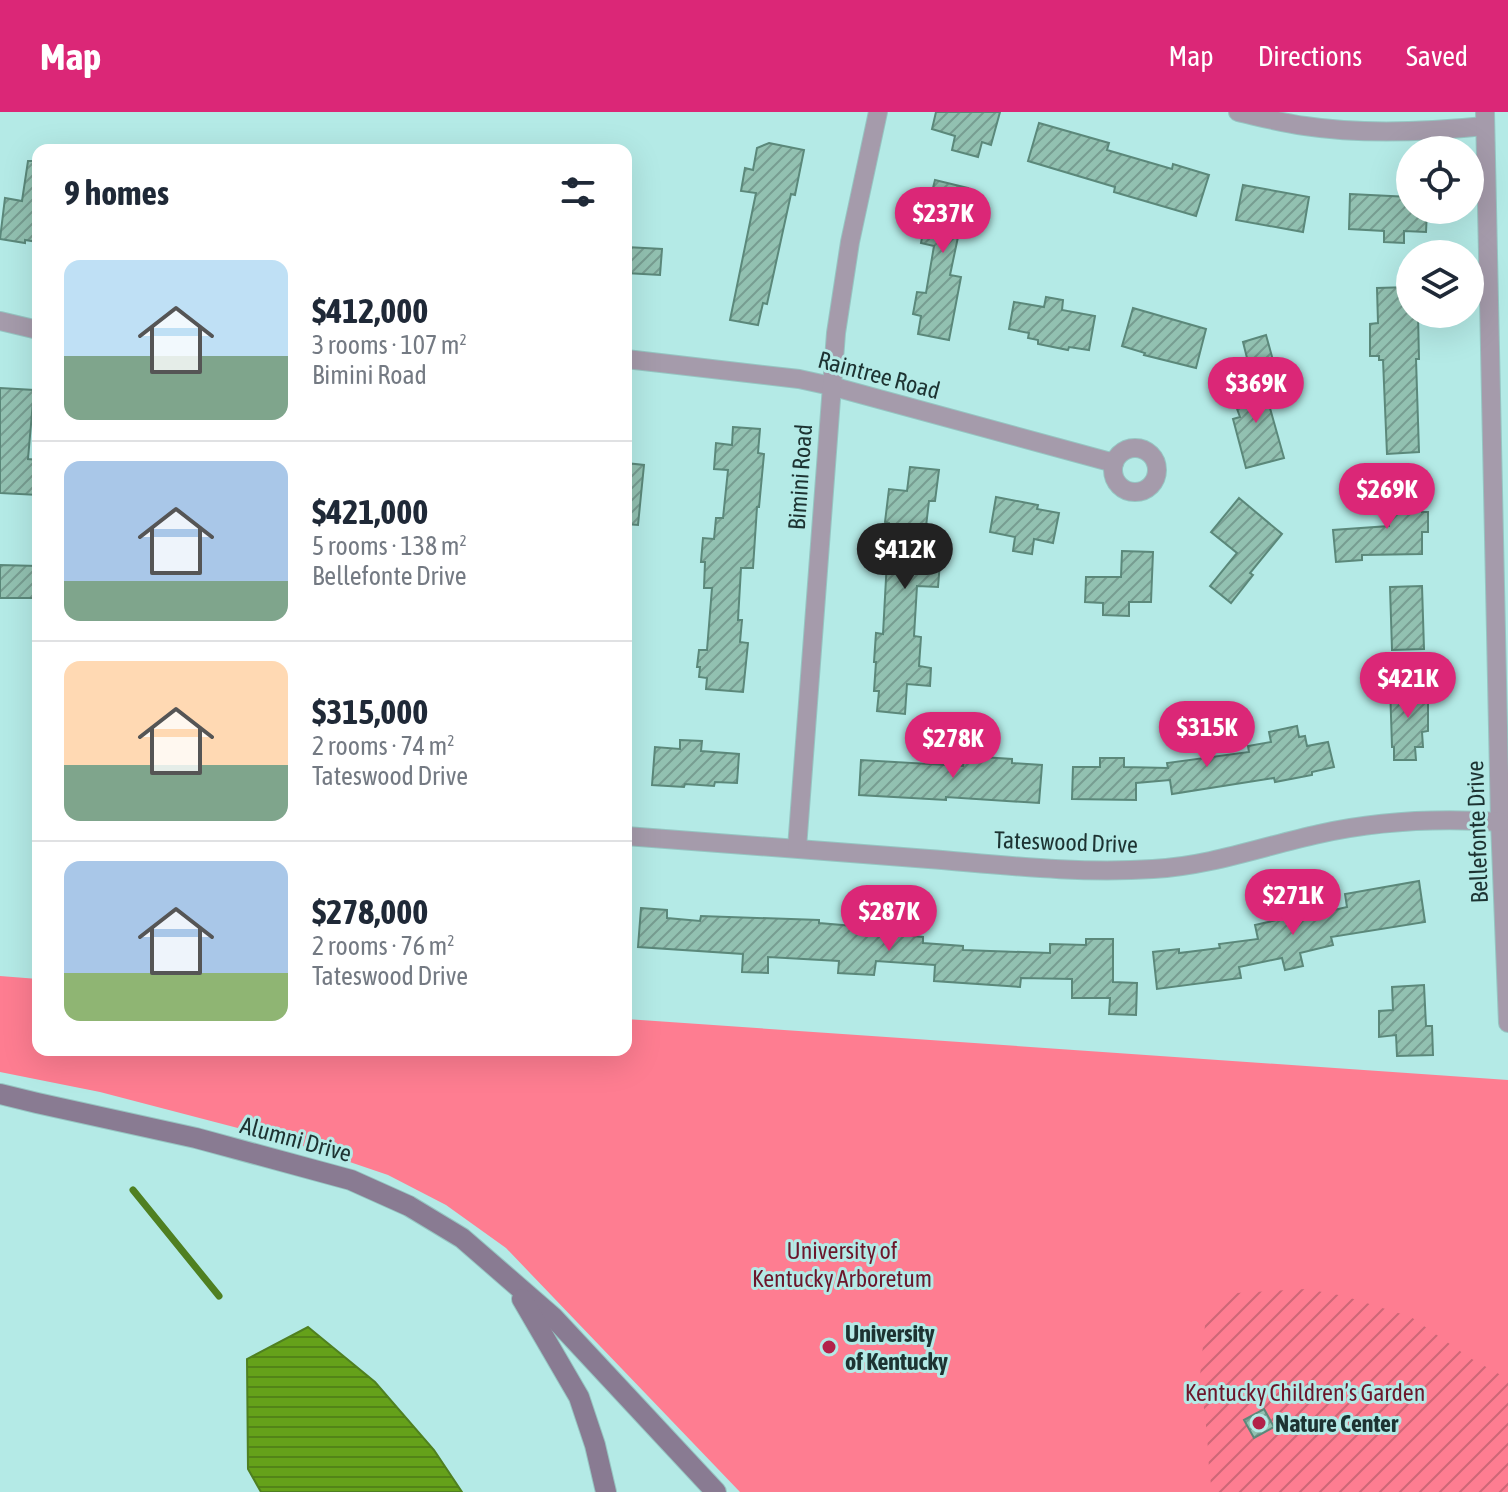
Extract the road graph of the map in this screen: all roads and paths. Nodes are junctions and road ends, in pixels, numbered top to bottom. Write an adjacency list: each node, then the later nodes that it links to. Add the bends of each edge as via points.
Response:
1 (878, 112): 7 (street, Bimini Road, via 842,286)
2 (1238, 112): 3 (street, via 1347,130 1452,129)
3 (1485, 119): 9 (street, Bellefonte Drive)
4 (0, 321): 5 (street)
5 (32, 329)
6 (632, 360): 7 (street, Raintree Road)
7 (831, 386): 8 (street, Raintree Road); 11 (street, Bimini Road)
8 (1114, 463)
9 (1500, 822): 11 (street, Tateswood Drive, via 1355,827 1154,869 1074,871); 12 (street, Bellefonte Drive)
10 (632, 836): 11 (street, Tateswood Drive)
11 (797, 848)
12 (1508, 1023)
13 (0, 1094): 15 (main road, Alumni Drive)
14 (0, 1103): 15 (main road, Alumni Drive)
15 (37, 1103): 16 (main road, Alumni Drive, via 351,1180 462,1238)
16 (514, 1285): 17 (main road, Alumni Drive, via 579,1397); 18 (main road, Alumni Drive, via 553,1317)
17 (606, 1492)
18 (716, 1492)

